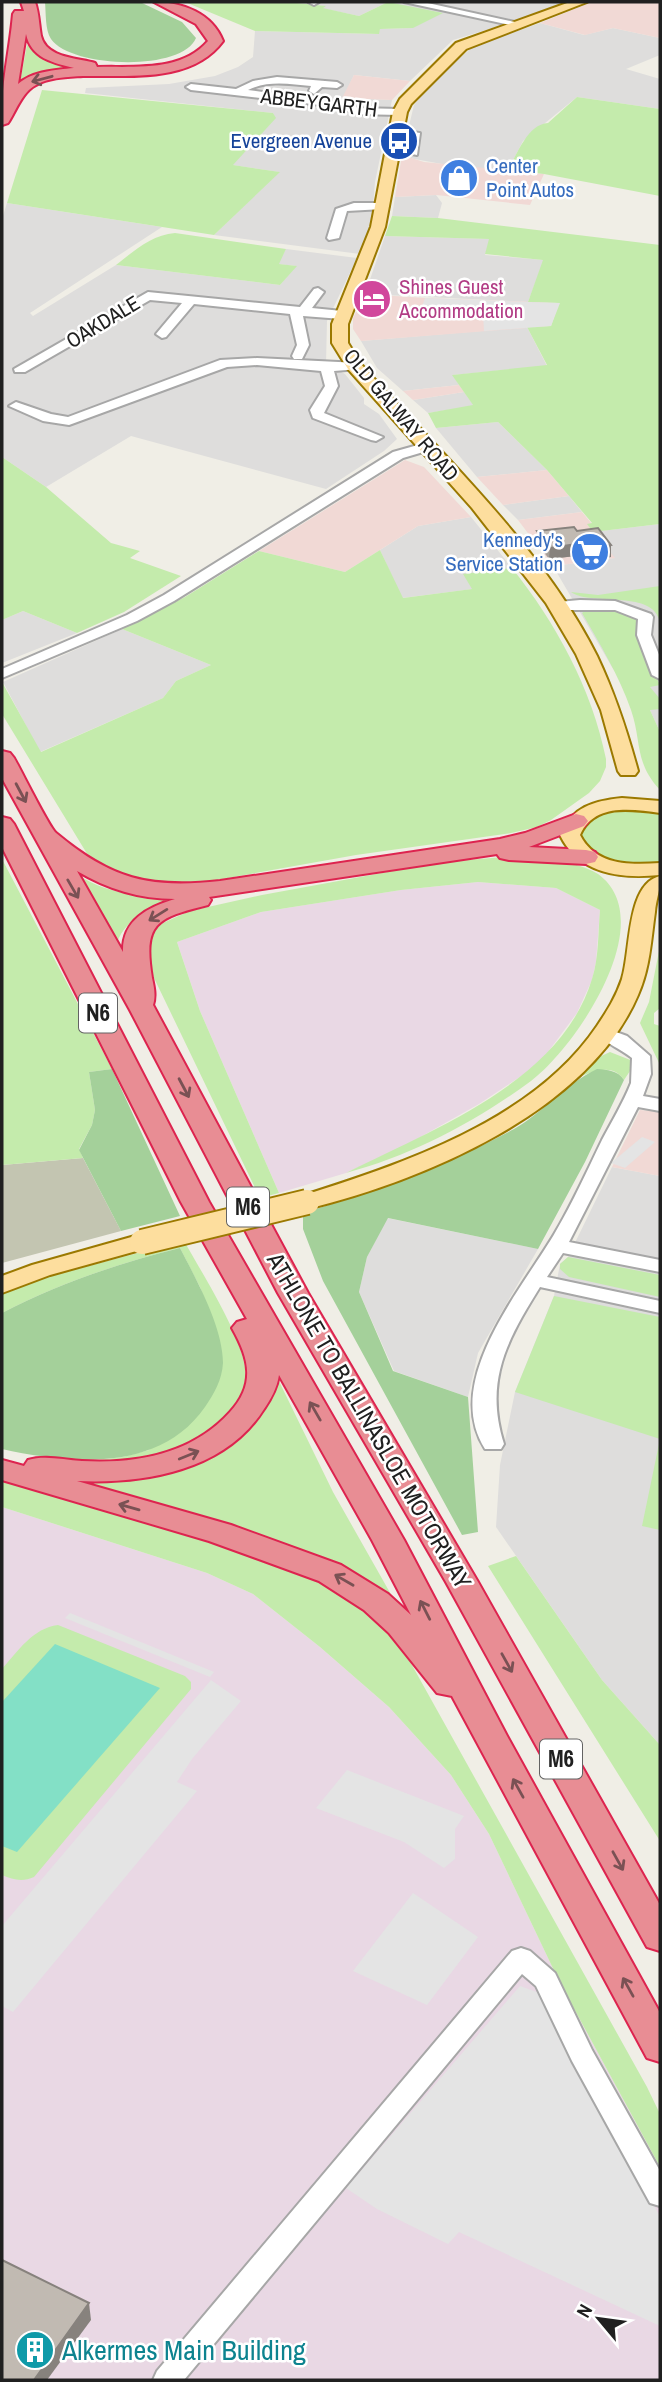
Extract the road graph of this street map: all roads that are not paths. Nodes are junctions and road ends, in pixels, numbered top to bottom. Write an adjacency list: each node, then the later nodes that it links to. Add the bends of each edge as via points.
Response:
1 (20, 2): 12 (highway, via 18,47)
2 (28, 2): 7 (highway, via 36,43 50,55 90,66)
3 (161, 2): 7 (highway, via 199,20 210,28 216,41 198,58)
4 (409, 2): 6 (street)
5 (581, 2): 6 (main road, OLD GALWAY ROAD)
6 (519, 24): 11 (main road, OLD GALWAY ROAD, via 455,50 407,98)
7 (159, 68): 12 (highway, one-way to 12, via 35,79)
8 (337, 85): 10 (street, ABBEYGARTH, via 263,81)
9 (191, 87): 10 (street, ABBEYGARTH)
10 (238, 93): 11 (street, ABBEYGARTH, via 329,103 354,111)
11 (400, 112): 13 (main road, OLD GALWAY ROAD)
12 (2, 121)
13 (395, 133): 14 (street, via 416,135); 15 (main road, OLD GALWAY ROAD)
14 (413, 153)
15 (383, 206): 16 (street, via 342,209); 20 (main road, OLD GALWAY ROAD, via 368,257)
16 (333, 238)
17 (318, 292): 19 (street)
18 (191, 300): 19 (street, OAKDALE); 21 (street, OAKDALE); 24 (street, OAKDALE, via 145,296)
19 (300, 311): 20 (street, OAKDALE); 22 (street, via 303,345)
20 (342, 315): 23 (main road, OLD GALWAY ROAD, via 340,343)
21 (162, 334)
22 (298, 356)
23 (354, 366): 25 (street); 28 (main road, OLD GALWAY ROAD)
24 (20, 369)
25 (326, 369): 26 (street, via 225,363 69,421); 27 (street, via 333,387 318,415)
26 (16, 406)
27 (376, 437)
28 (425, 447): 29 (main road, OLD GALWAY ROAD, via 512,544); 31 (street, via 398,455 132,618)
29 (558, 606): 30 (street, via 616,606 646,617 644,635); 33 (main road, OLD GALWAY ROAD, via 603,691)
30 (659, 669)
31 (2, 674)
32 (2, 758): 38 (highway, ATHLONE TO BALLINASLOE MOTORWAY, one-way to 38)
33 (628, 771): 34 (main road); 35 (main road)
34 (660, 804): 35 (main road)
35 (598, 808): 36 (main road)
36 (576, 821): 38 (highway, via 500,846 174,892 138,888 86,868); 39 (main road, via 570,835)
37 (2, 824): 48 (highway, N6)
38 (40, 829): 44 (highway, ATHLONE TO BALLINASLOE MOTORWAY / M6, one-way to 44)
39 (586, 857): 40 (main road); 44 (highway, one-way to 44, via 464,855 173,907 153,917 136,939)
40 (619, 869): 41 (main road); 43 (main road)
41 (660, 869)
42 (660, 882): 43 (main road)
43 (645, 902): 45 (main road, via 636,969 625,1000)
44 (143, 1010): 58 (highway, ATHLONE TO BALLINASLOE MOTORWAY / M6, one-way to 58, via 293,1293 462,1582)
45 (605, 1032): 46 (street, via 642,1059 643,1071); 52 (main road, bridge, via 545,1092 481,1133 393,1174 307,1202 41,1270)
46 (632, 1100): 47 (street); 49 (street)
47 (660, 1105)
48 (195, 1202): 55 (highway, one-way to 48, via 59,1470 138,1468 185,1457 234,1430 266,1375 261,1354 208,1261); 57 (highway, ATHLONE TO BALLINASLOE MOTORWAY / M6, one-way to 48, via 388,1540)
49 (557, 1246): 50 (street); 51 (street)
50 (660, 1266)
51 (534, 1280): 53 (street); 54 (street, via 509,1321 486,1383 484,1412)
52 (2, 1285)
53 (660, 1307)
54 (493, 1444)
55 (2, 1459)
56 (2, 1470): 57 (highway, one-way to 56, via 401,1625 376,1602 330,1573 220,1533)
57 (490, 1736): 59 (highway, ATHLONE TO BALLINASLOE MOTORWAY / M6, one-way to 57)
58 (660, 1937)
59 (660, 2047)
60 (660, 2195): 61 (street, via 581,2054 546,1980 521,1958)
61 (167, 2380)

